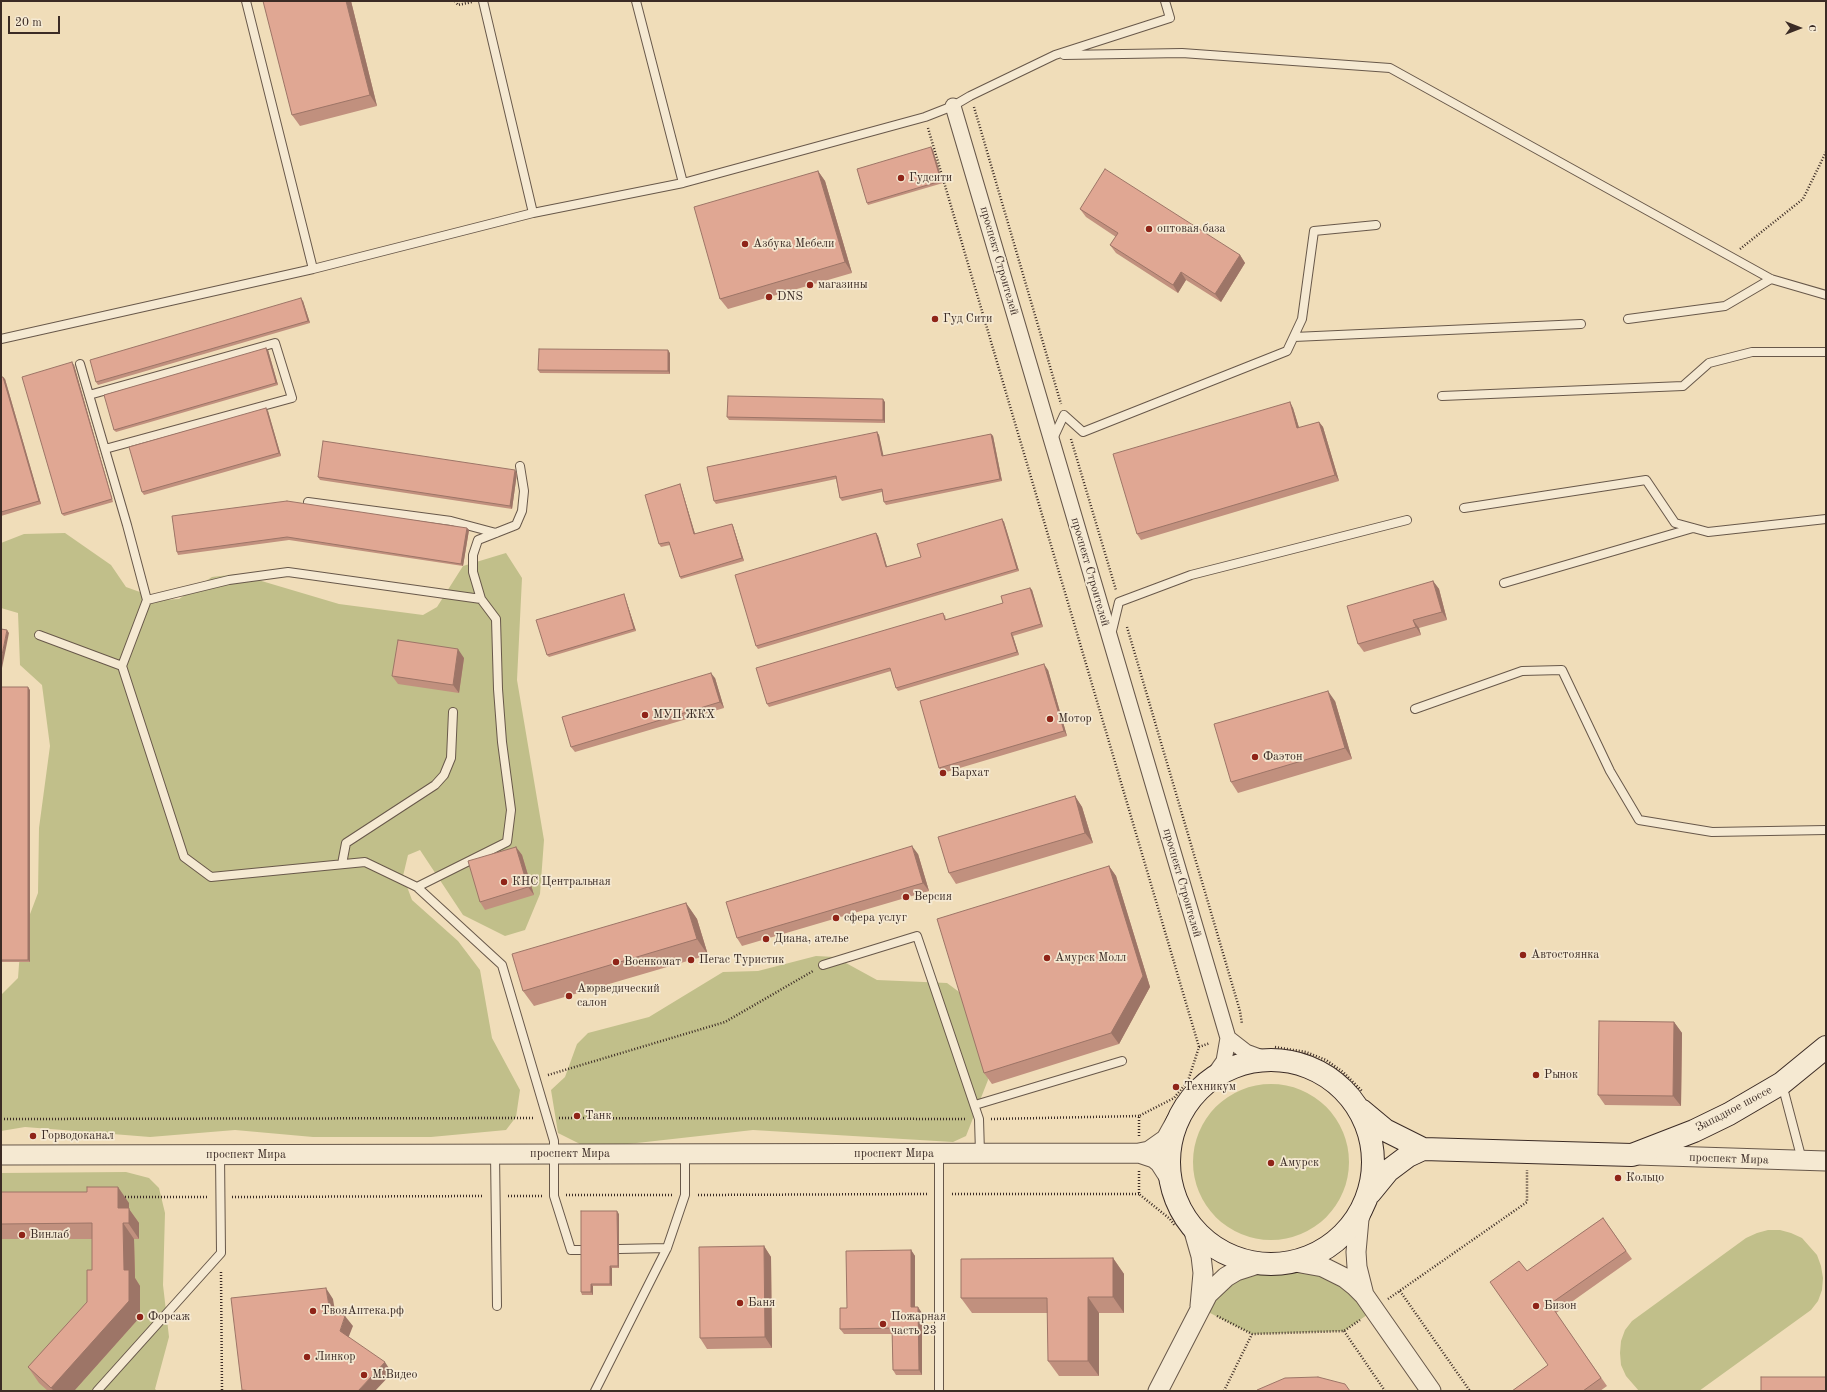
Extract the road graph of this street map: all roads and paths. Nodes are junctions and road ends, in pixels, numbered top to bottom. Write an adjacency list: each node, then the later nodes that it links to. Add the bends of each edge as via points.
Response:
1 (246, 1): 16 (lane)
2 (456, 1): 3 (path, via 458,5)
3 (474, 1)
4 (482, 1): 13 (lane)
5 (636, 1): 12 (lane)
6 (1165, 1): 7 (lane, via 1170,18)
7 (1056, 55): 8 (lane); 15 (lane, via 1182,53 1390,68)
8 (970, 96): 9 (lane); 27 (path)
9 (953, 106): 10 (lane); 28 (street, проспект Строителей)
10 (925, 117): 12 (lane); 52 (path)
11 (1826, 152): 15 (path, via 1803,199)
12 (683, 183): 13 (lane)
13 (532, 213): 16 (lane)
14 (1376, 225): 21 (lane, via 1314,231 1302,319)
15 (1730, 257): 17 (lane)
16 (313, 269): 22 (lane)
17 (1771, 279): 18 (lane); 19 (lane, via 1725,306)
18 (1826, 295)
19 (1628, 319)
20 (1581, 324): 21 (lane)
21 (1294, 337): 27 (lane, via 1287,351 1083,432)
22 (1, 339)
23 (1826, 352): 26 (lane, via 1752,352 1709,363 1684,386)
24 (80, 364): 25 (lane)
25 (89, 395): 29 (lane); 29 (lane, via 275,343 292,398)
26 (1442, 396)
27 (1064, 415): 28 (lane); 40 (path)
28 (1052, 441): 42 (street, проспект Строителей)
29 (105, 449): 39 (lane)
30 (520, 466): 36 (lane, via 524,491 522,511 516,525)
31 (308, 502): 36 (lane, via 451,521)
32 (1464, 508): 35 (lane, via 1646,480 1675,522)
33 (1826, 519): 35 (lane, via 1708,532)
34 (1407, 520): 40 (lane, via 1191,576)
35 (1693, 528): 37 (lane)
36 (496, 534): 38 (lane, via 478,540 473,555 473,572)
37 (1504, 583)
38 (481, 599): 39 (lane, via 288,572 229,580); 48 (lane, via 496,619 502,742 511,810 507,842)
39 (147, 600): 43 (lane)
40 (1119, 602): 42 (lane); 50 (path, via 1238,1004)
41 (39, 635): 43 (lane)
42 (1110, 639): 51 (street, проспект Строителей)
43 (122, 666): 47 (lane, via 184,857 211,878)
44 (1414, 709): 46 (lane, via 1522,671 1562,670 1610,771 1639,820 1712,832)
45 (453, 712): 47 (lane, via 451,758 444,775 435,785 346,843)
46 (1826, 830)
47 (342, 864): 48 (lane, via 365,862)
48 (417, 887): 57 (lane, via 502,965)
49 (823, 965): 57 (path, via 725,1022); 60 (lane, via 917,936)
50 (1243, 1030)
51 (1228, 1038): 54 (street, via 1246,1052); 56 (street, via 1224,1061)
52 (1200, 1047)
53 (1826, 1047): 58 (main road, Западное шоссе)
54 (1269, 1053): 56 (main road, via 1228,1068); 59 (main road, via 1308,1066); 59 (path, via 1285,1047 1326,1060 1343,1072)
55 (1122, 1061): 60 (lane)
56 (1212, 1078): 65 (main road, via 1197,1090)
57 (536, 1079): 62 (lane)
58 (1782, 1083): 75 (main road, Западное шоссе, via 1694,1131); 77 (lane)
59 (1357, 1095): 66 (main road, via 1359,1108 1381,1126); 86 (main road, via 1372,1146 1371,1184)
60 (975, 1105): 64 (lane)
61 (1139, 1116): 64 (path)
62 (547, 1118): 63 (path); 64 (path); 69 (lane, via 554,1141)
63 (1, 1119)
64 (979, 1119): 72 (lane)
65 (1176, 1122): 67 (street, via 1166,1139 1149,1151); 78 (main road, via 1168,1158)
66 (1423, 1149): 75 (main road); 86 (main road, via 1408,1156 1388,1171)
67 (1139, 1153): 72 (street, проспект Мира); 78 (street, via 1154,1158)
68 (495, 1154): 69 (street, проспект Мира); 74 (street, проспект Мира); 82 (lane)
69 (554, 1154): 70 (street, проспект Мира); 83 (lane)
70 (685, 1154): 71 (street, проспект Мира); 81 (lane)
71 (939, 1154): 72 (street, проспект Мира); 79 (lane)
72 (980, 1154)
73 (1, 1155): 74 (street, проспект Мира)
74 (220, 1155): 85 (lane)
75 (1632, 1155): 77 (street, проспект Мира)
76 (1826, 1161): 77 (street, проспект Мира)
77 (1802, 1162)
78 (1169, 1177): 88 (main road, via 1174,1196)
79 (939, 1194): 80 (path); 81 (path); 103 (lane)
80 (1139, 1194)
81 (685, 1195): 83 (path); 89 (lane)
82 (496, 1196): 83 (path); 85 (path); 96 (lane)
83 (554, 1196): 91 (lane, via 571,1250)
84 (119, 1197): 85 (path)
85 (221, 1197): 92 (lane)
86 (1365, 1202): 93 (main road, via 1344,1234 1329,1246); 95 (street, via 1359,1219 1356,1252)
87 (1527, 1202): 108 (path, via 1400,1291)
88 (1193, 1228): 94 (main road, via 1206,1242 1222,1252 1239,1260); 97 (street, via 1203,1273)
89 (667, 1248): 90 (lane); 102 (lane)
90 (619, 1249)
91 (582, 1250)
92 (221, 1253): 100 (lane); 101 (path)
93 (1295, 1262): 94 (main road, via 1277,1265); 95 (street, via 1316,1265 1335,1272)
94 (1258, 1264): 97 (street, via 1226,1277 1208,1294)
95 (1364, 1295): 107 (street)
96 (497, 1306)
97 (1200, 1308): 104 (street)
98 (1235, 1326): 99 (path)
99 (1252, 1334): 105 (path); 106 (path, via 1344,1331)
100 (97, 1391)
101 (222, 1391)
102 (595, 1391)
103 (940, 1391)
104 (1158, 1391)
105 (1224, 1391)
106 (1385, 1391)
107 (1431, 1391)
108 (1470, 1391)

